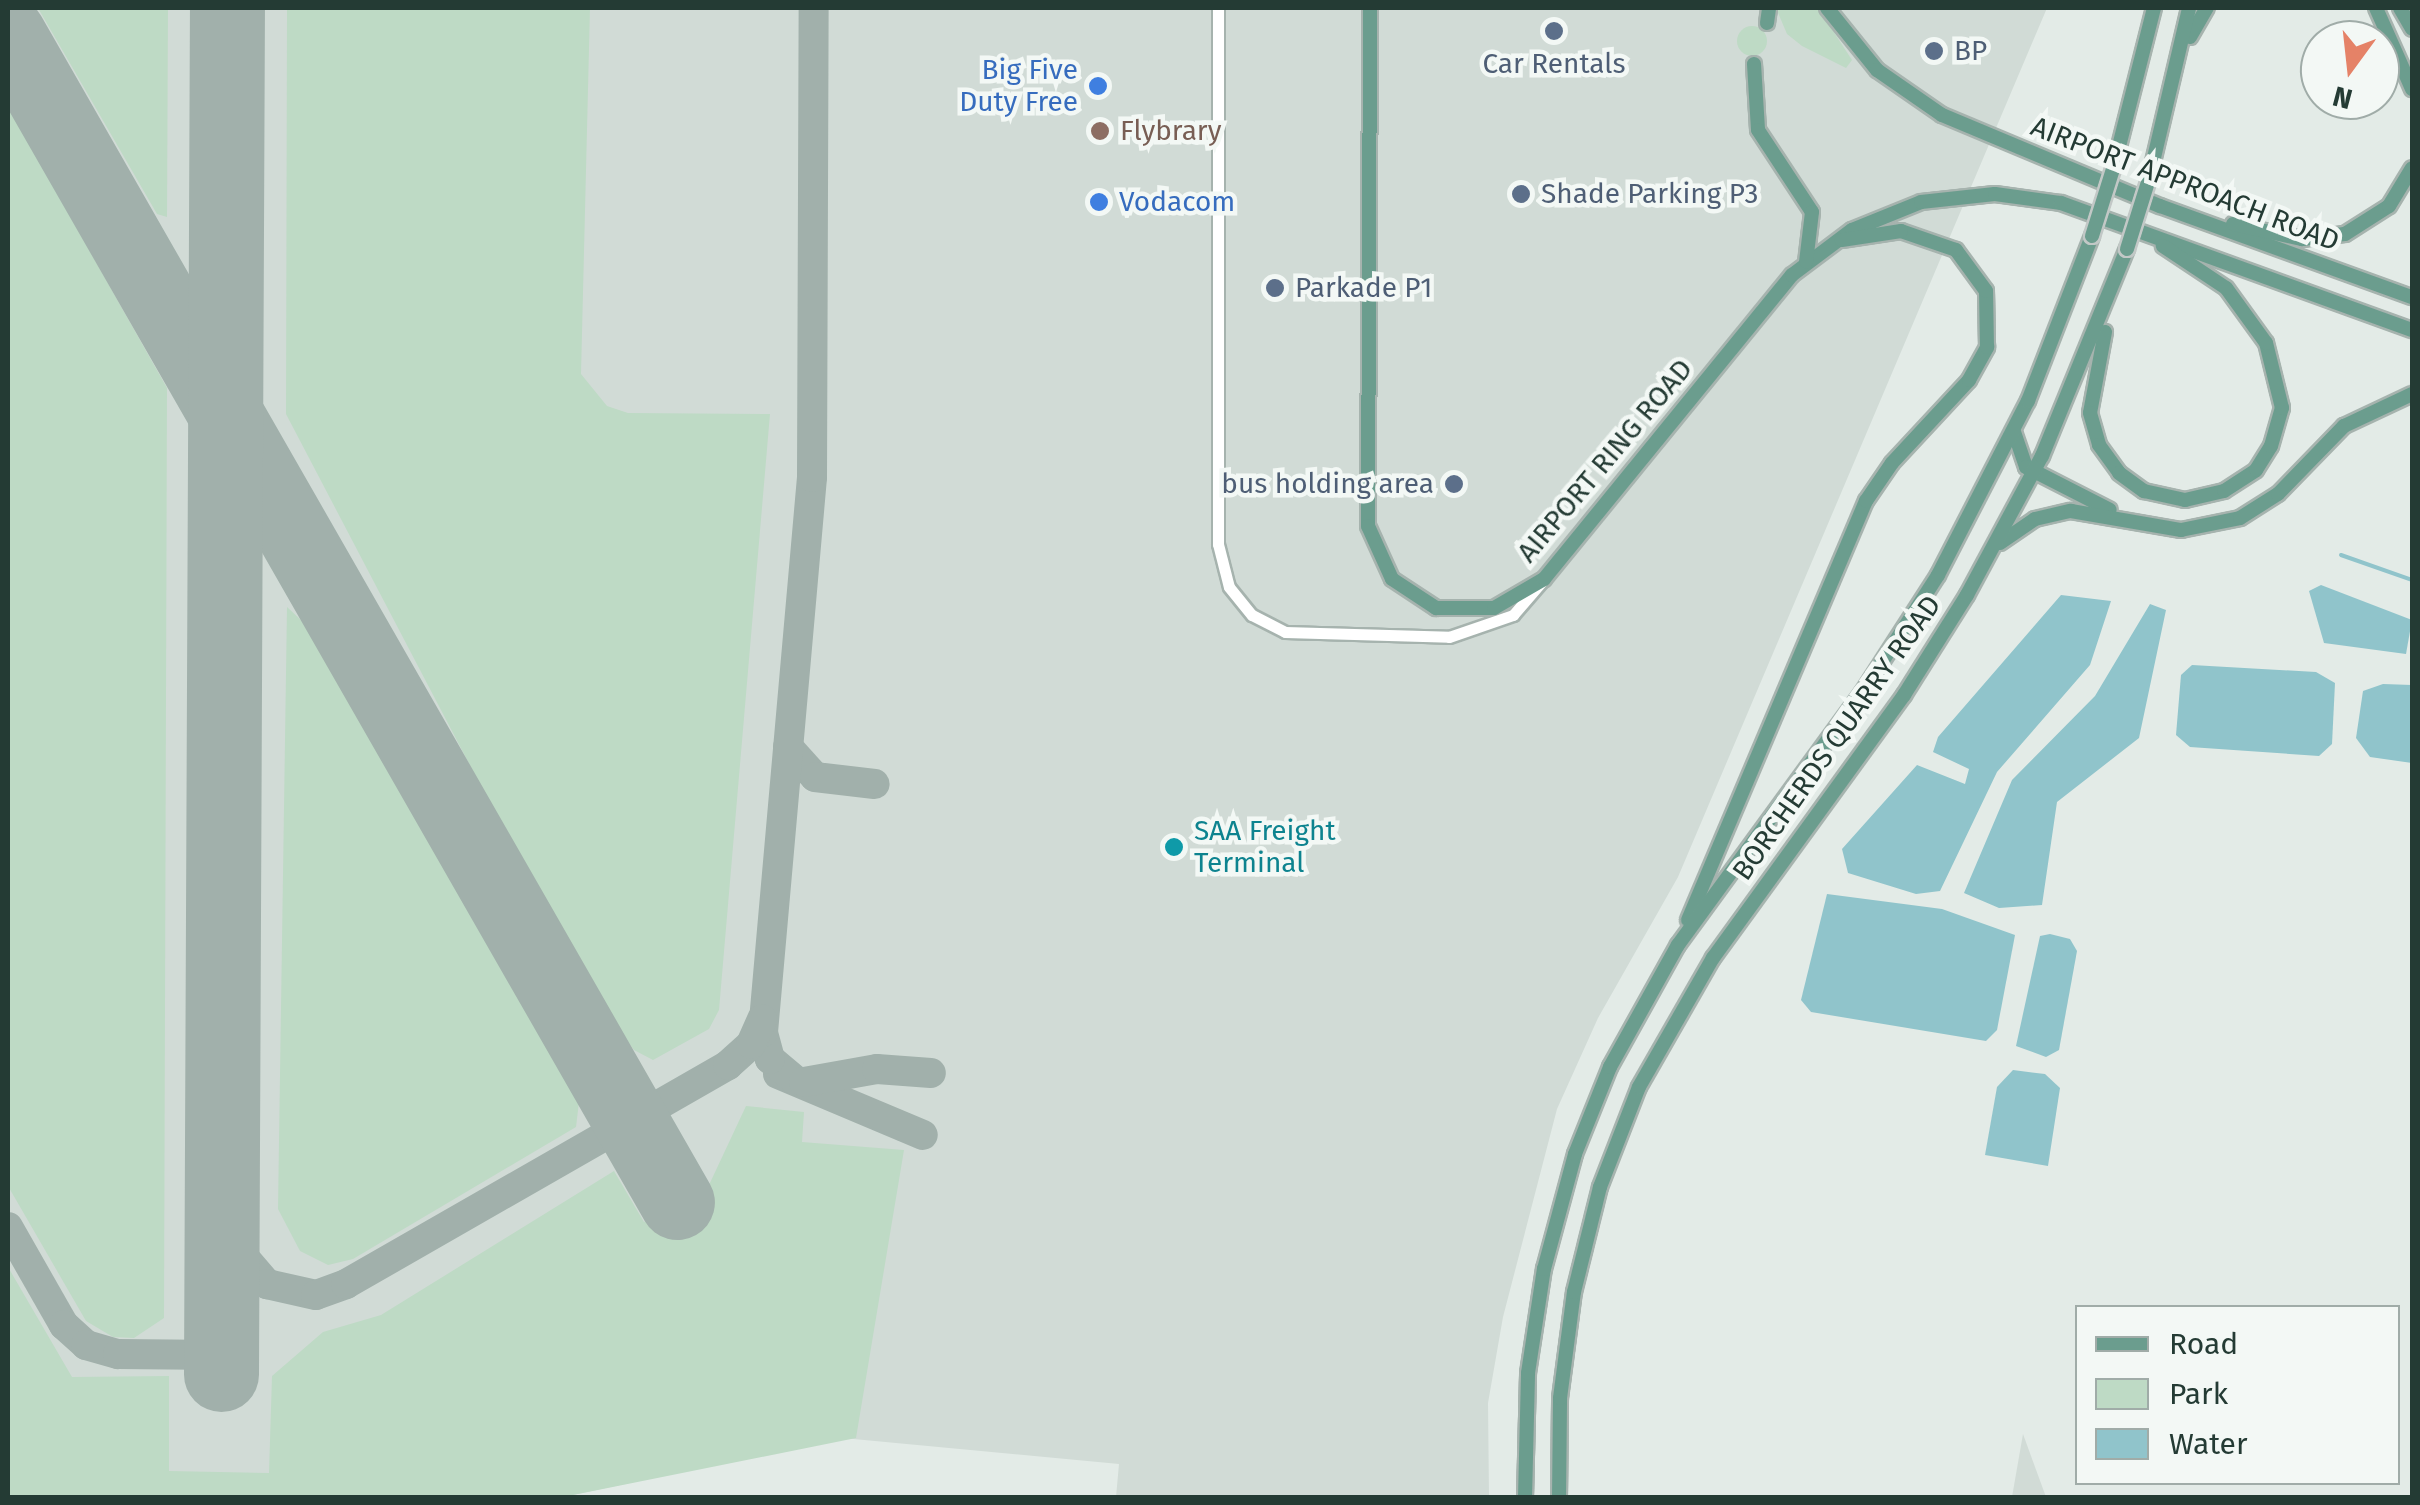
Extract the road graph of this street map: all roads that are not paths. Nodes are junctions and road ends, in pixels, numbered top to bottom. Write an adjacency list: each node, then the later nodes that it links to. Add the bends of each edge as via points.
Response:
1 (1218, 8): 27 (street, via 1221,566 1242,605 1271,627 1307,636 1465,635 1513,616)
2 (1370, 8): 27 (main road, AIRPORT RING ROAD, via 1373,548 1403,590 1450,611 1502,606)
3 (1827, 8): 14 (main road, AIRPORT APPROACH ROAD, via 1877,70 1942,115)
4 (2154, 8): 23 (main road, BORCHERDS QUARRY ROAD, bridge, via 2092,236)
5 (2189, 8): 12 (main road, BORCHERDS QUARRY ROAD)
6 (2207, 8): 12 (main road)
7 (2375, 8): 11 (main road)
8 (2400, 8): 9 (main road)
9 (2412, 29)
10 (1754, 64): 18 (main road, via 1758,130 1812,212)
11 (2412, 89)
12 (2171, 90): 19 (main road, BORCHERDS QUARRY ROAD, bridge)
13 (2412, 168): 14 (main road, via 2376,218 2328,238 2293,238)
14 (2160, 206): 20 (main road, AIRPORT APPROACH ROAD)
15 (2083, 209): 16 (main road, AIRPORT APPROACH ROAD); 17 (main road, AIRPORT RING ROAD, via 2017,195 1958,196 1892,211)
16 (2146, 234): 19 (main road, via 2226,288 2272,358 2282,401 2278,430 2266,457 2236,486 2197,500 2160,496 2128,481 2104,456 2089,400); 21 (main road, AIRPORT APPROACH ROAD)
17 (1836, 240): 18 (main road, AIRPORT RING ROAD); 28 (main road, via 1900,231 1956,250 1986,291 1987,347 1969,380 1892,463 1864,505)
18 (1806, 262): 27 (main road, AIRPORT RING ROAD)
19 (2119, 274): 24 (main road, BORCHERDS QUARRY ROAD)
20 (2412, 297)
21 (2412, 330)
22 (2412, 394): 25 (main road, via 2337,432 2278,494 2240,518 2192,530)
23 (2016, 426): 24 (main road, via 2015,450); 28 (main road, BORCHERDS QUARRY ROAD, via 1952,551 1886,658)
24 (2034, 472): 25 (main road); 26 (main road, BORCHERDS QUARRY ROAD)
25 (2129, 520): 26 (main road, via 2062,512 2020,527)
26 (1993, 548): 30 (main road, BORCHERDS QUARRY ROAD, via 1904,695 1713,958 1638,1087 1600,1187 1574,1292 1560,1398)
27 (1544, 579)
28 (1678, 945): 29 (main road, BORCHERDS QUARRY ROAD, via 1610,1067 1558,1210 1531,1347)
29 (1525, 1498)
30 (1559, 1498)

